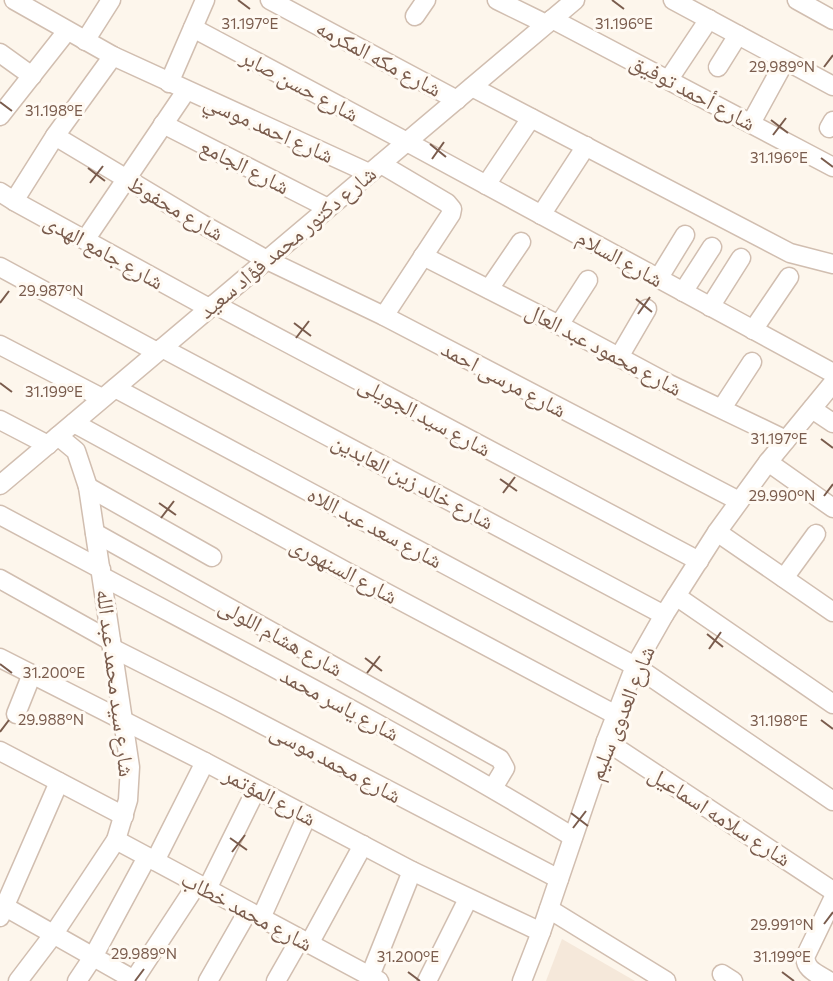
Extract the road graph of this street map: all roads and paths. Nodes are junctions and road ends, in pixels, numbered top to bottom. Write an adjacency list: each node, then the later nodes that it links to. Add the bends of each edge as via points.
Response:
1 (14, 0): 10 (street, شارع احمد موسي)
2 (111, 0): 18 (street)
3 (205, 0): 15 (street)
4 (270, 0): 29 (street, شارع مكه المكرمه)
5 (426, 0): 11 (street)
6 (497, 0): 14 (street, شارع أحمد توفيق)
7 (575, 0): 14 (street, شارع دكتور محمد فؤاد سعيد)
8 (673, 0): 12 (street)
9 (797, 0): 13 (street)
10 (43, 8): 16 (street, شارع احمد موسي)
11 (415, 16)
12 (709, 19): 17 (street); 24 (street)
13 (833, 20)
14 (549, 22): 24 (street, شارع أحمد توفيق); 27 (street, شارع دكتور محمد فؤاد سعيد)
15 (193, 28): 25 (street); 35 (street, شارع حسن صابر)
16 (67, 31): 18 (street, شارع احمد موسي); 23 (street)
17 (738, 35): 21 (street); 22 (street)
18 (86, 41): 20 (street, شارع احمد موسي)
19 (0, 53): 23 (street)
20 (114, 56): 25 (street, شارع احمد موسي); 34 (street)
21 (785, 61): 26 (street); 32 (street)
22 (718, 67)
23 (32, 76): 30 (street)
24 (669, 79): 32 (street, شارع أحمد توفيق)
25 (169, 83): 28 (street, شارع احمد موسي)
26 (833, 86)
27 (472, 87): 29 (street, شارع دكتور محمد فؤاد سعيد); 31 (street)
28 (186, 91): 33 (street); 38 (street, شارع احمد موسي)
29 (457, 100): 35 (street, شارع دكتور محمد فؤاد سعيد)
30 (1, 113)
31 (531, 118): 36 (street); 40 (street)
32 (751, 123): 37 (street, شارع أحمد توفيق)
33 (163, 124): 39 (street); 42 (street, شارع الجامع)
34 (55, 136): 39 (street, شارع محفوظ); 41 (street)
35 (407, 142): 38 (street, شارع دكتور محمد فؤاد سعيد); 40 (street, شارع السلام)
36 (586, 146): 43 (street); 51 (street, via 790,253)
37 (830, 160)
38 (375, 169): 42 (street, شارع دكتور محمد فؤاد سعيد); 48 (street, شارع احمد موسي, via 451,205 451,214)
39 (126, 179): 45 (street); 50 (street, شارع محفوظ)
40 (486, 185): 43 (street, شارع السلام)
41 (7, 197): 45 (street, شارع جامع الهدى)
42 (328, 208): 50 (street, شارع دكتور محمد فؤاد سعيد)
43 (541, 215): 54 (street, شارع السلام)
44 (685, 235): 54 (street)
45 (85, 240): 58 (street, شارع جامع الهدى)
46 (521, 242): 56 (street)
47 (712, 247): 57 (street)
48 (423, 256): 56 (street, شارع محمود عبد العال); 61 (street)
49 (741, 258): 59 (street)
50 (267, 260): 58 (street, شارع دكتور محمد فؤاد سعيد); 61 (street, شارع مرسى احمد)
51 (833, 264)
52 (0, 267): 65 (street, شارع خالد زين العابدين)
53 (789, 277): 63 (street)
54 (658, 279): 57 (street, شارع السلام)
55 (588, 280): 62 (street)
56 (489, 289): 62 (street, شارع محمود عبد العال)
57 (683, 292): 59 (street, شارع السلام)
58 (212, 306): 65 (street, شارع دكتور محمد فؤاد سعيد); 88 (street, شارع سيد الجويلى)
59 (710, 307): 63 (street, شارع السلام)
60 (647, 309): 66 (street)
61 (384, 316): 81 (street, شارع مرسى احمد)
62 (559, 325): 66 (street, شارع محمود عبد العال)
63 (753, 330): 68 (street, شارع السلام)
64 (0, 345): 70 (street, شارع سعد عبد اللاه)
65 (159, 350): 70 (street, شارع دكتور محمد فؤاد سعيد); 94 (street, شارع خالد زين العابدين)
66 (619, 357): 71 (street, شارع محمود عبد العال)
67 (752, 362): 71 (street)
68 (833, 373)
69 (833, 383): 72 (street, شارع العدوى سليم)
70 (109, 393): 74 (street, شارع دكتور محمد فؤاد سعيد); 97 (street, شارع سعد عبد اللاه)
71 (722, 408): 77 (street, شارع محمود عبد العال)
72 (812, 409): 75 (street); 77 (street, شارع العدوى سليم)
73 (0, 420): 76 (street, شارع سيد محمد عبد الله)
74 (74, 423): 76 (street, شارع دكتور محمد فؤاد سعيد); 101 (street, شارع السنهورى)
75 (833, 423)
76 (53, 440): 79 (street, شارع دكتور محمد فؤاد سعيد); 80 (street, شارع سيد محمد عبد الله, via 76,451)
77 (786, 440): 78 (street, شارع العدوى سليم)
78 (768, 462): 81 (street, شارع العدوى سليم); 82 (street)
79 (0, 485)
80 (88, 487): 85 (street, شارع سيد محمد عبد الله); 87 (street)
81 (739, 501): 84 (street, شارع العدوى سليم)
82 (833, 508)
83 (0, 515): 89 (street, شارع ياسر محمد)
84 (717, 532): 88 (street, شارع العدوى سليم); 90 (street)
85 (95, 533): 89 (street, شارع سيد محمد عبد الله); 107 (street, شارع هشام اللولى, via 500,759 505,768)
86 (816, 534): 90 (street)
87 (212, 557)
88 (699, 561): 92 (street, شارع العدوى سليم)
89 (102, 573): 95 (street, شارع سيد محمد عبد الله); 107 (street, شارع ياسر محمد)
90 (784, 578): 93 (street)
91 (0, 579): 95 (street, شارع محمد موسى)
92 (676, 596): 94 (street, شارع العدوى سليم); 99 (street)
93 (830, 605)
94 (664, 615): 97 (street, شارع العدوى سليم)
95 (112, 644): 102 (street, شارع سيد محمد عبد الله); 117 (street, شارع محمد موسى)
96 (0, 658): 98 (street, شارع المؤتمر)
97 (635, 666): 101 (street, شارع العدوى سليم); 109 (street, شارع سعد عبد اللاه)
98 (32, 674): 100 (street); 102 (street, شارع المؤتمر)
99 (833, 704)
100 (16, 714)
101 (616, 715): 103 (street, شارع العدوى سليم)
102 (123, 720): 105 (street, شارع المؤتمر); 110 (street, شارع سيد محمد عبد الله, via 130,767)
103 (606, 741): 112 (street, شارع العدوى سليم); 119 (street, شارع سلامه اسماعيل)
104 (0, 751): 106 (street)
105 (205, 762): 108 (street, شارع المؤتمر); 115 (street)
106 (59, 782): 110 (street); 122 (street)
107 (493, 788): 112 (street, شارع ياسر محمد)
108 (256, 790): 111 (street, شارع المؤتمر); 118 (street)
109 (833, 801)
110 (124, 816): 113 (street, شارع سيد محمد عبد الله)
111 (307, 816): 114 (street, شارع المؤتمر); 124 (street)
112 (573, 837): 117 (street, شارع العدوى سليم)
113 (116, 840): 115 (street, شارع محمد خطاب); 126 (street, شارع سيد محمد عبد الله)
114 (363, 845): 116 (street, شارع المؤتمر); 127 (street)
115 (151, 859): 118 (street, شارع محمد خطاب); 128 (street)
116 (412, 871): 120 (street, شارع المؤتمر); 130 (street)
117 (559, 879): 123 (street, شارع العدوى سليم)
118 (202, 886): 124 (street, شارع محمد خطاب); 131 (street)
119 (833, 891)
120 (468, 899): 125 (street, شارع المؤتمر); 136 (street)
121 (833, 899): 139 (street, via 805,961 806,966)
122 (2, 909): 126 (street)
123 (549, 909): 125 (street, شارع العدوى سليم); 138 (street)
124 (254, 914): 127 (street, شارع محمد خطاب); 134 (street)
125 (541, 932): 137 (street, شارع العدوى سليم)
126 (53, 935): 128 (street); 132 (street, شارع سيد محمد عبد الله)
127 (305, 941): 129 (street, شارع محمد خطاب); 135 (street)
128 (93, 957): 131 (street); 133 (street)
129 (347, 973): 130 (street, شارع محمد خطاب)
130 (375, 979)
131 (135, 980)
132 (18, 981)
133 (77, 981)
134 (208, 981)
135 (276, 981)
136 (427, 981)
137 (522, 981)
138 (666, 981)
139 (829, 981)

